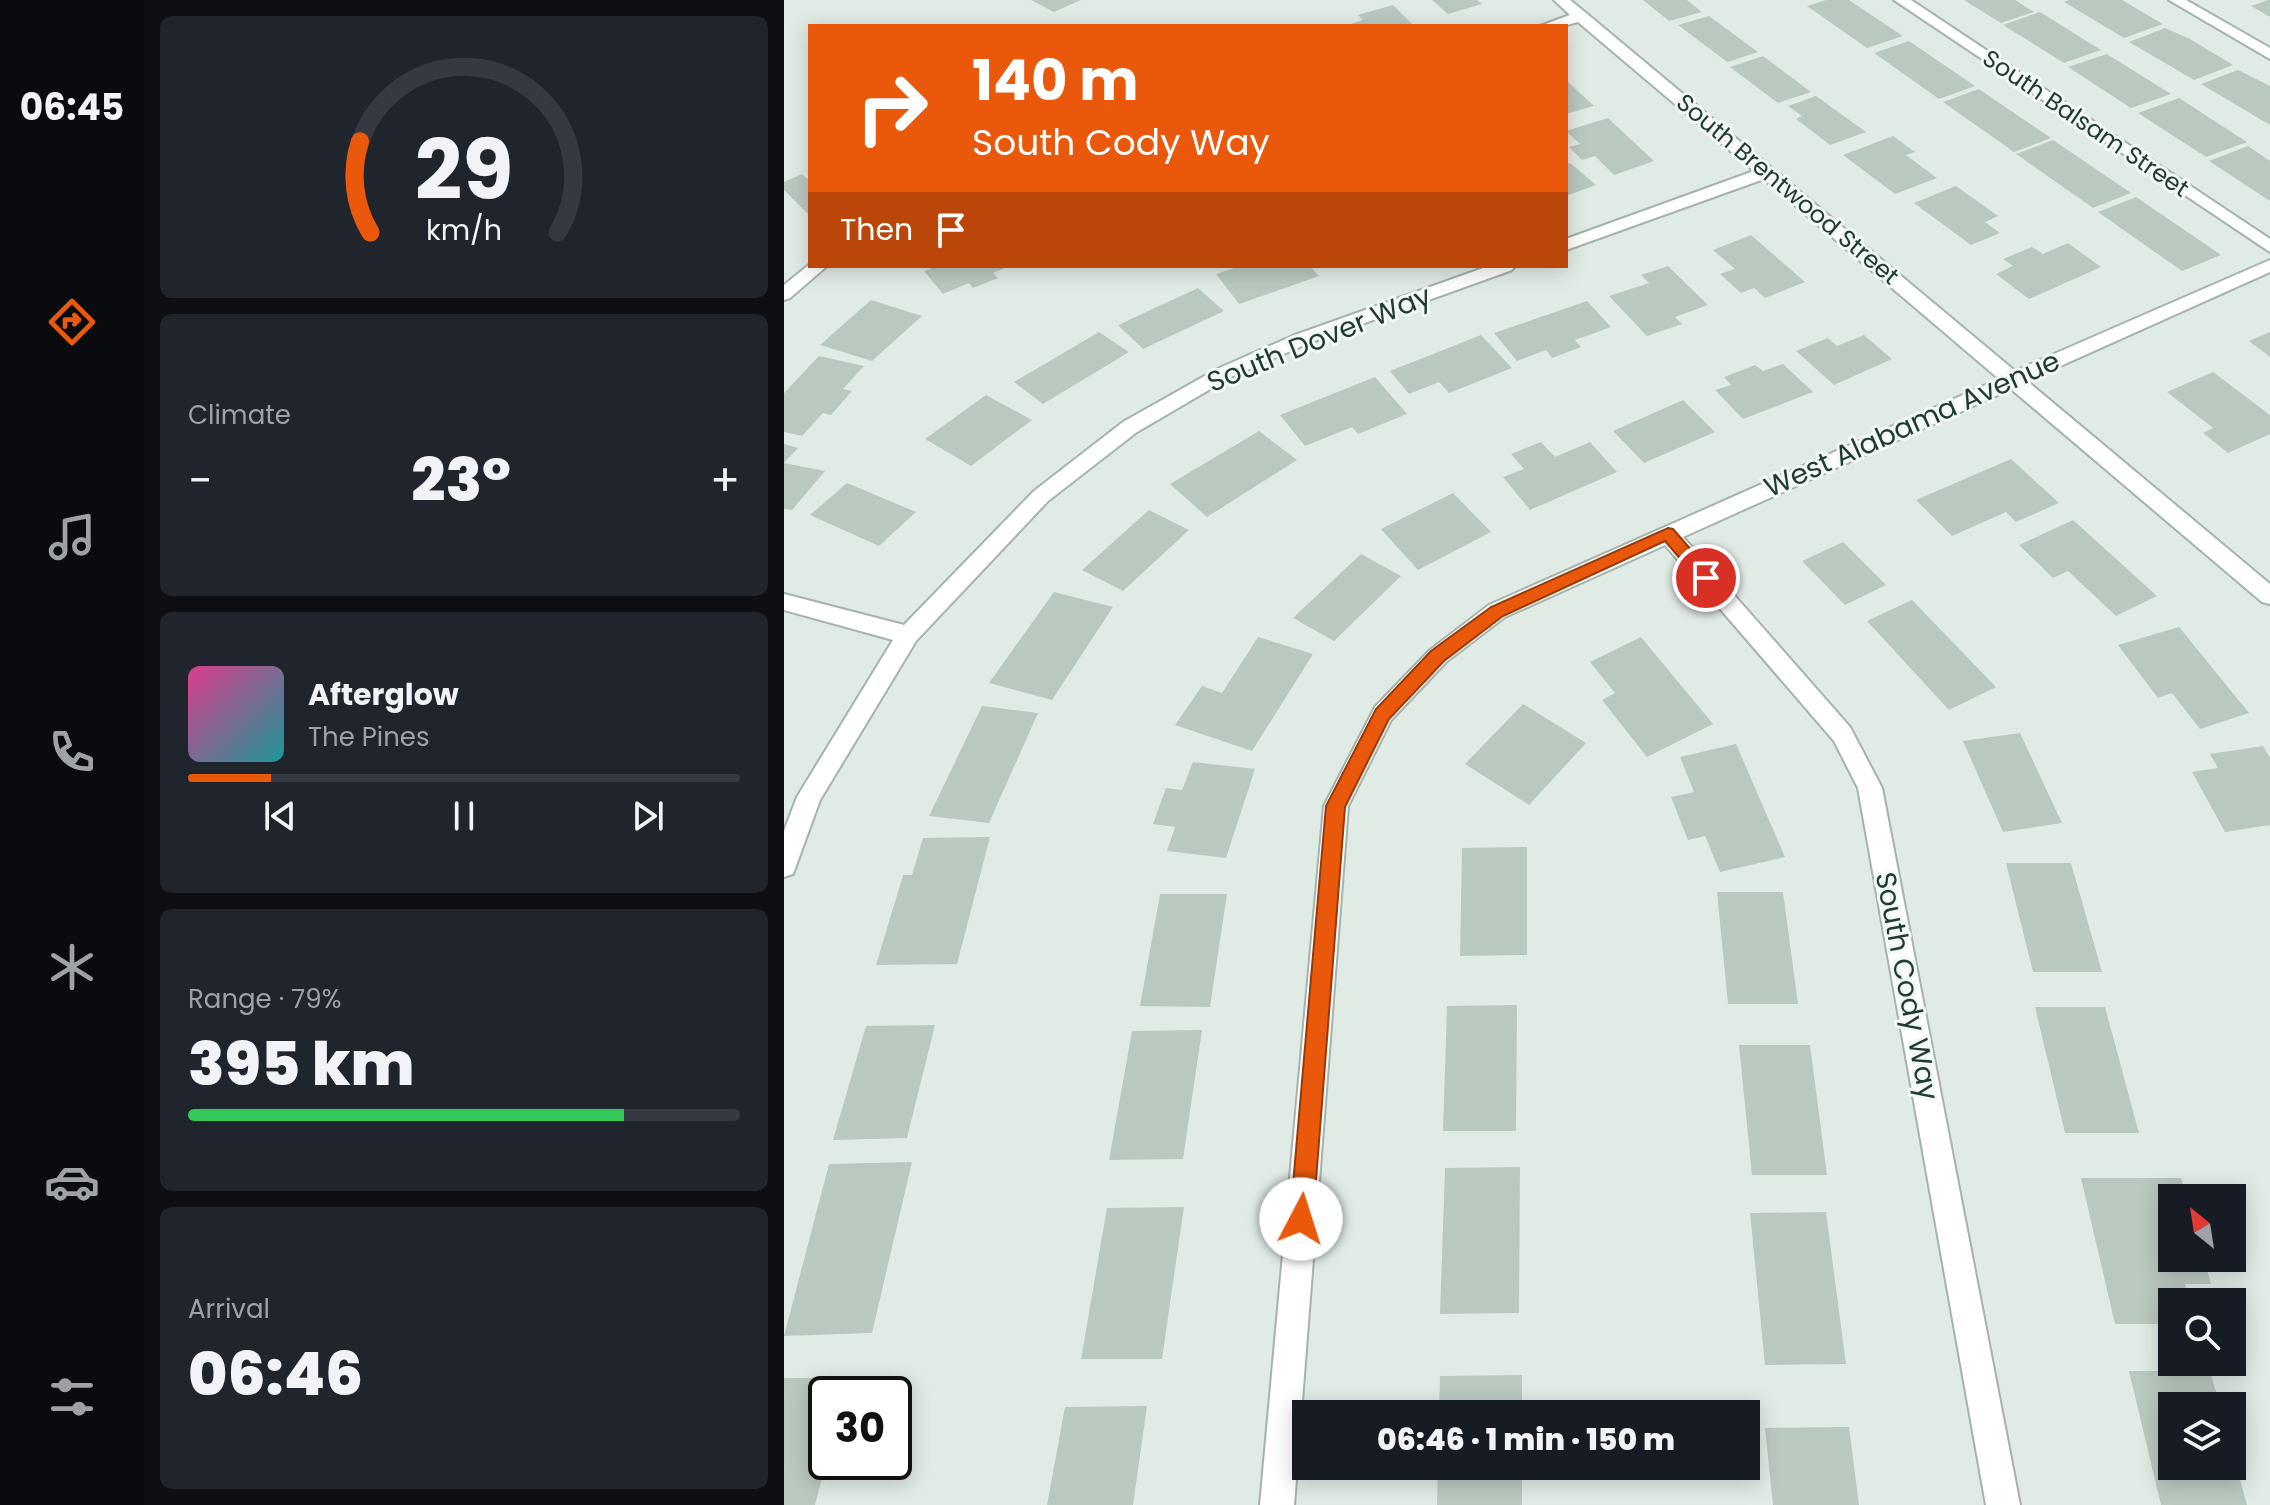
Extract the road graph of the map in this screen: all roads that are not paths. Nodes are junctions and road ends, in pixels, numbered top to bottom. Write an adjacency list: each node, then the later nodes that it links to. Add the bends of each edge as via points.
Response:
1 (1561, 0): 4 (street, South Brentwood Street)
2 (1901, 0): 9 (street, South Balsam Street)
3 (2176, 0): 6 (street)
4 (1581, 16): 5 (street); 7 (street, South Brentwood Street)
5 (1554, 24)
6 (2270, 54)
7 (1768, 172): 8 (street); 14 (street, South Brentwood Street)
8 (1568, 244)
9 (2270, 247)
10 (2270, 265): 14 (street, West Alabama Avenue)
11 (816, 268): 13 (street)
12 (1500, 268): 18 (street, South Dover Way, via 1302,339 1224,373 1130,427 1041,496)
13 (784, 294)
14 (2013, 379): 15 (street, West Alabama Avenue); 16 (street, South Brentwood Street)
15 (1668, 534): 20 (street, West Alabama Avenue, via 1497,611 1438,656 1383,714 1336,806); 21 (street, South Cody Way, via 1842,734 1870,788)
16 (2270, 596)
17 (784, 602): 18 (street)
18 (908, 635): 19 (street, South Dover Way, via 809,797)
19 (784, 866)
20 (1277, 1505)
21 (2003, 1505)

